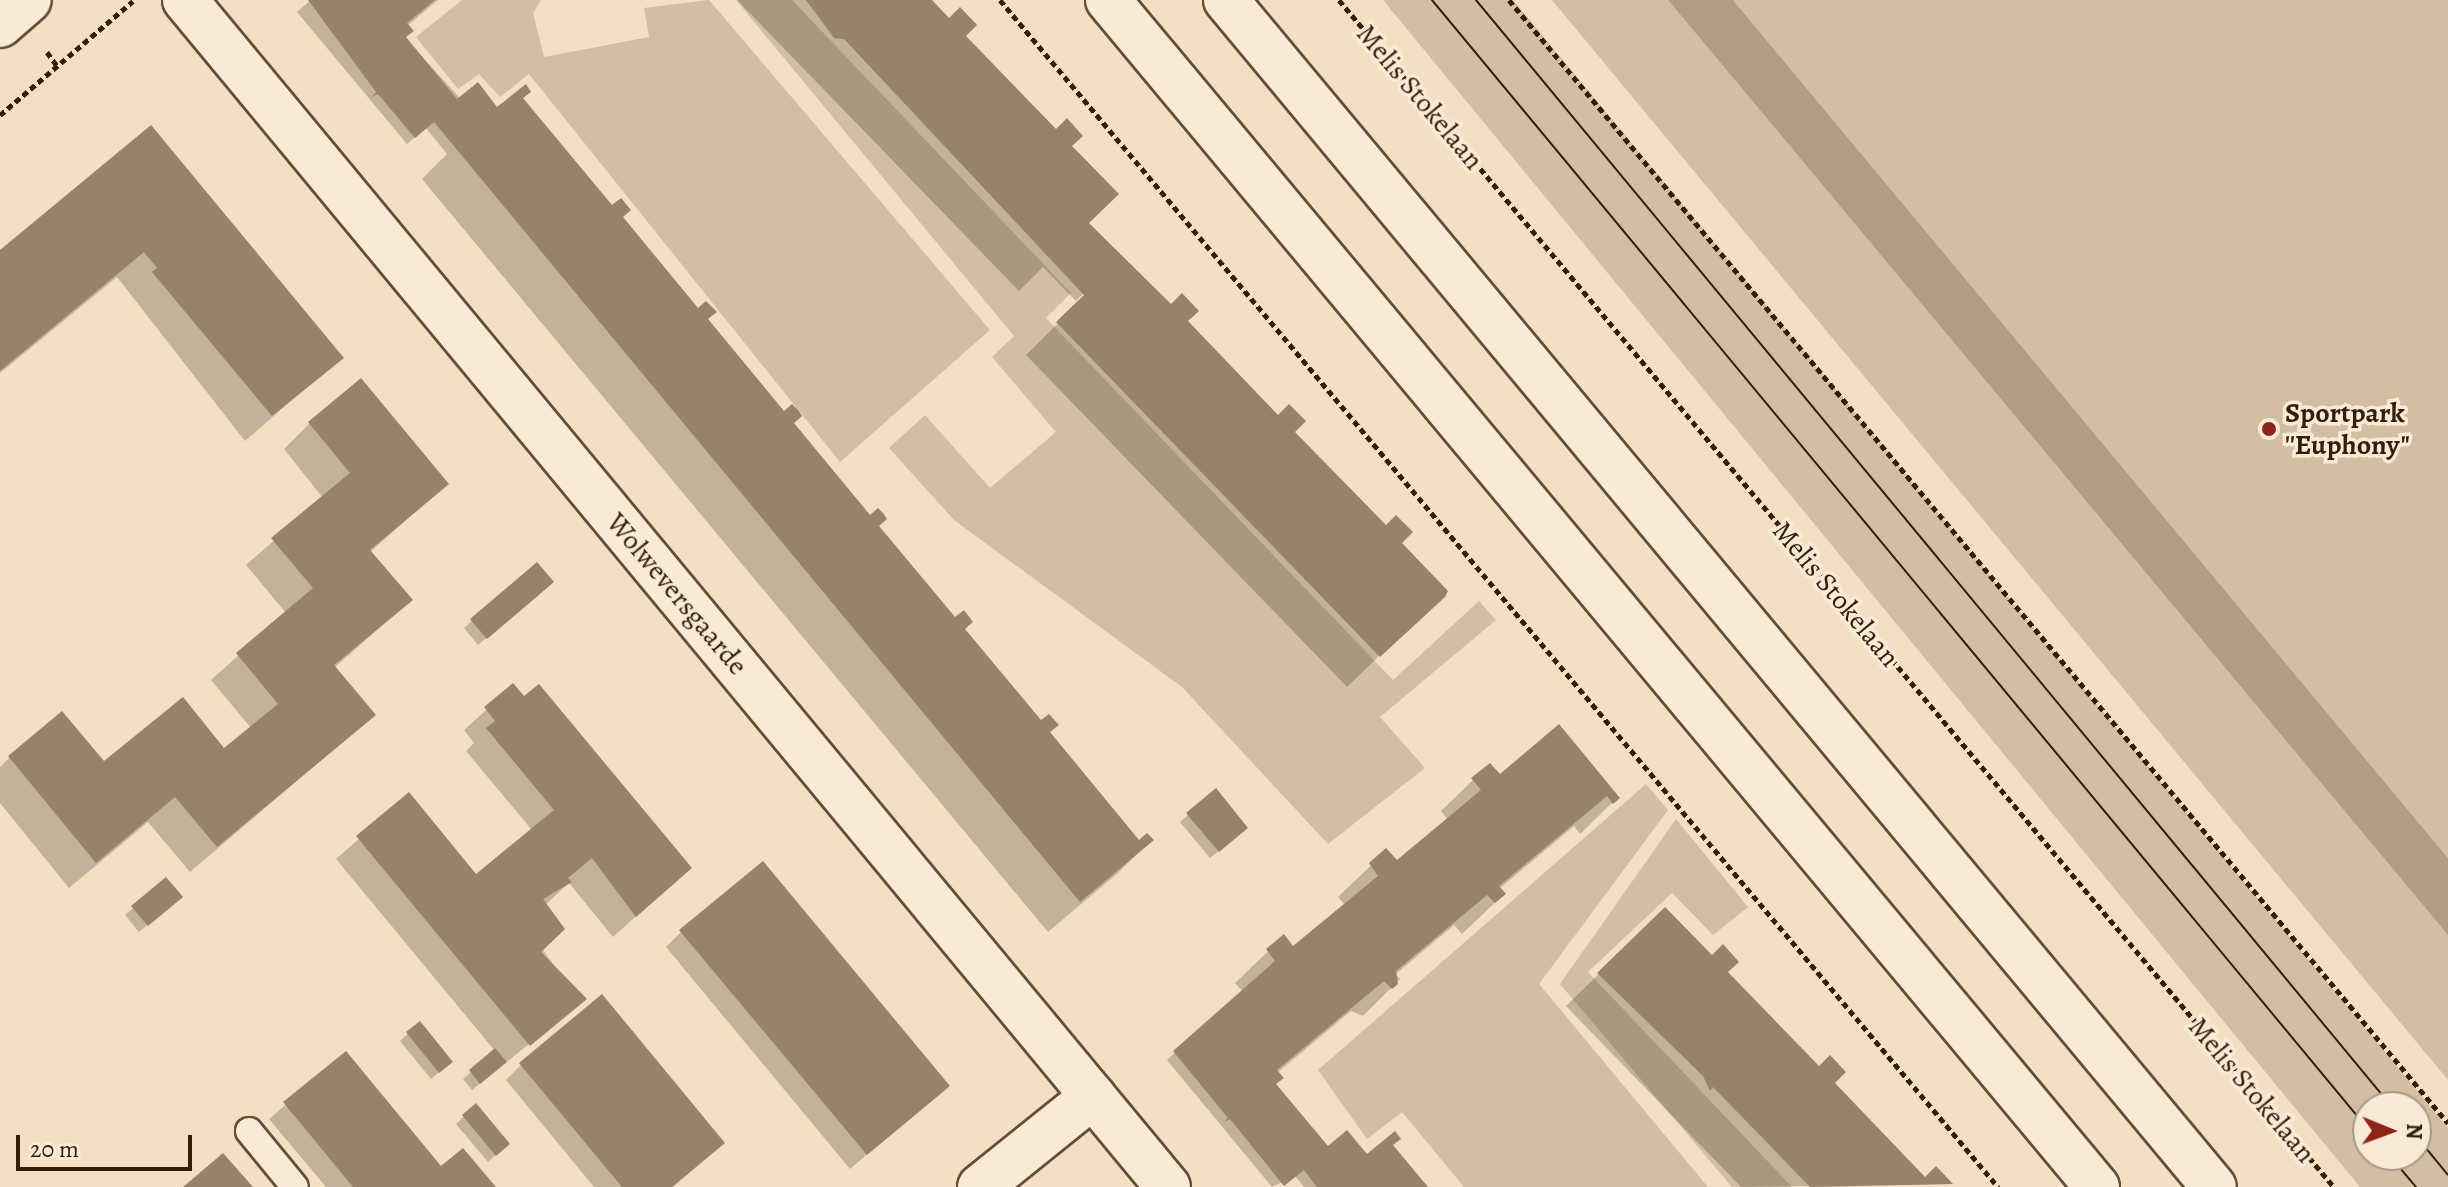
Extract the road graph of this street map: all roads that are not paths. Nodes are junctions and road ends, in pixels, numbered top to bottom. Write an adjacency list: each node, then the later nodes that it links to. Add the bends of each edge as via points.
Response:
1 (185, 0): 4 (street, Wolweversgaarde)
2 (1108, 0): 9 (street)
3 (1226, 0): 10 (street)
4 (1093, 1096): 7 (street); 8 (street, Wolweversgaarde)
5 (249, 1131): 6 (lane)
6 (295, 1187)
7 (980, 1187)
8 (1168, 1187)
9 (2097, 1187)
10 (2214, 1187)

